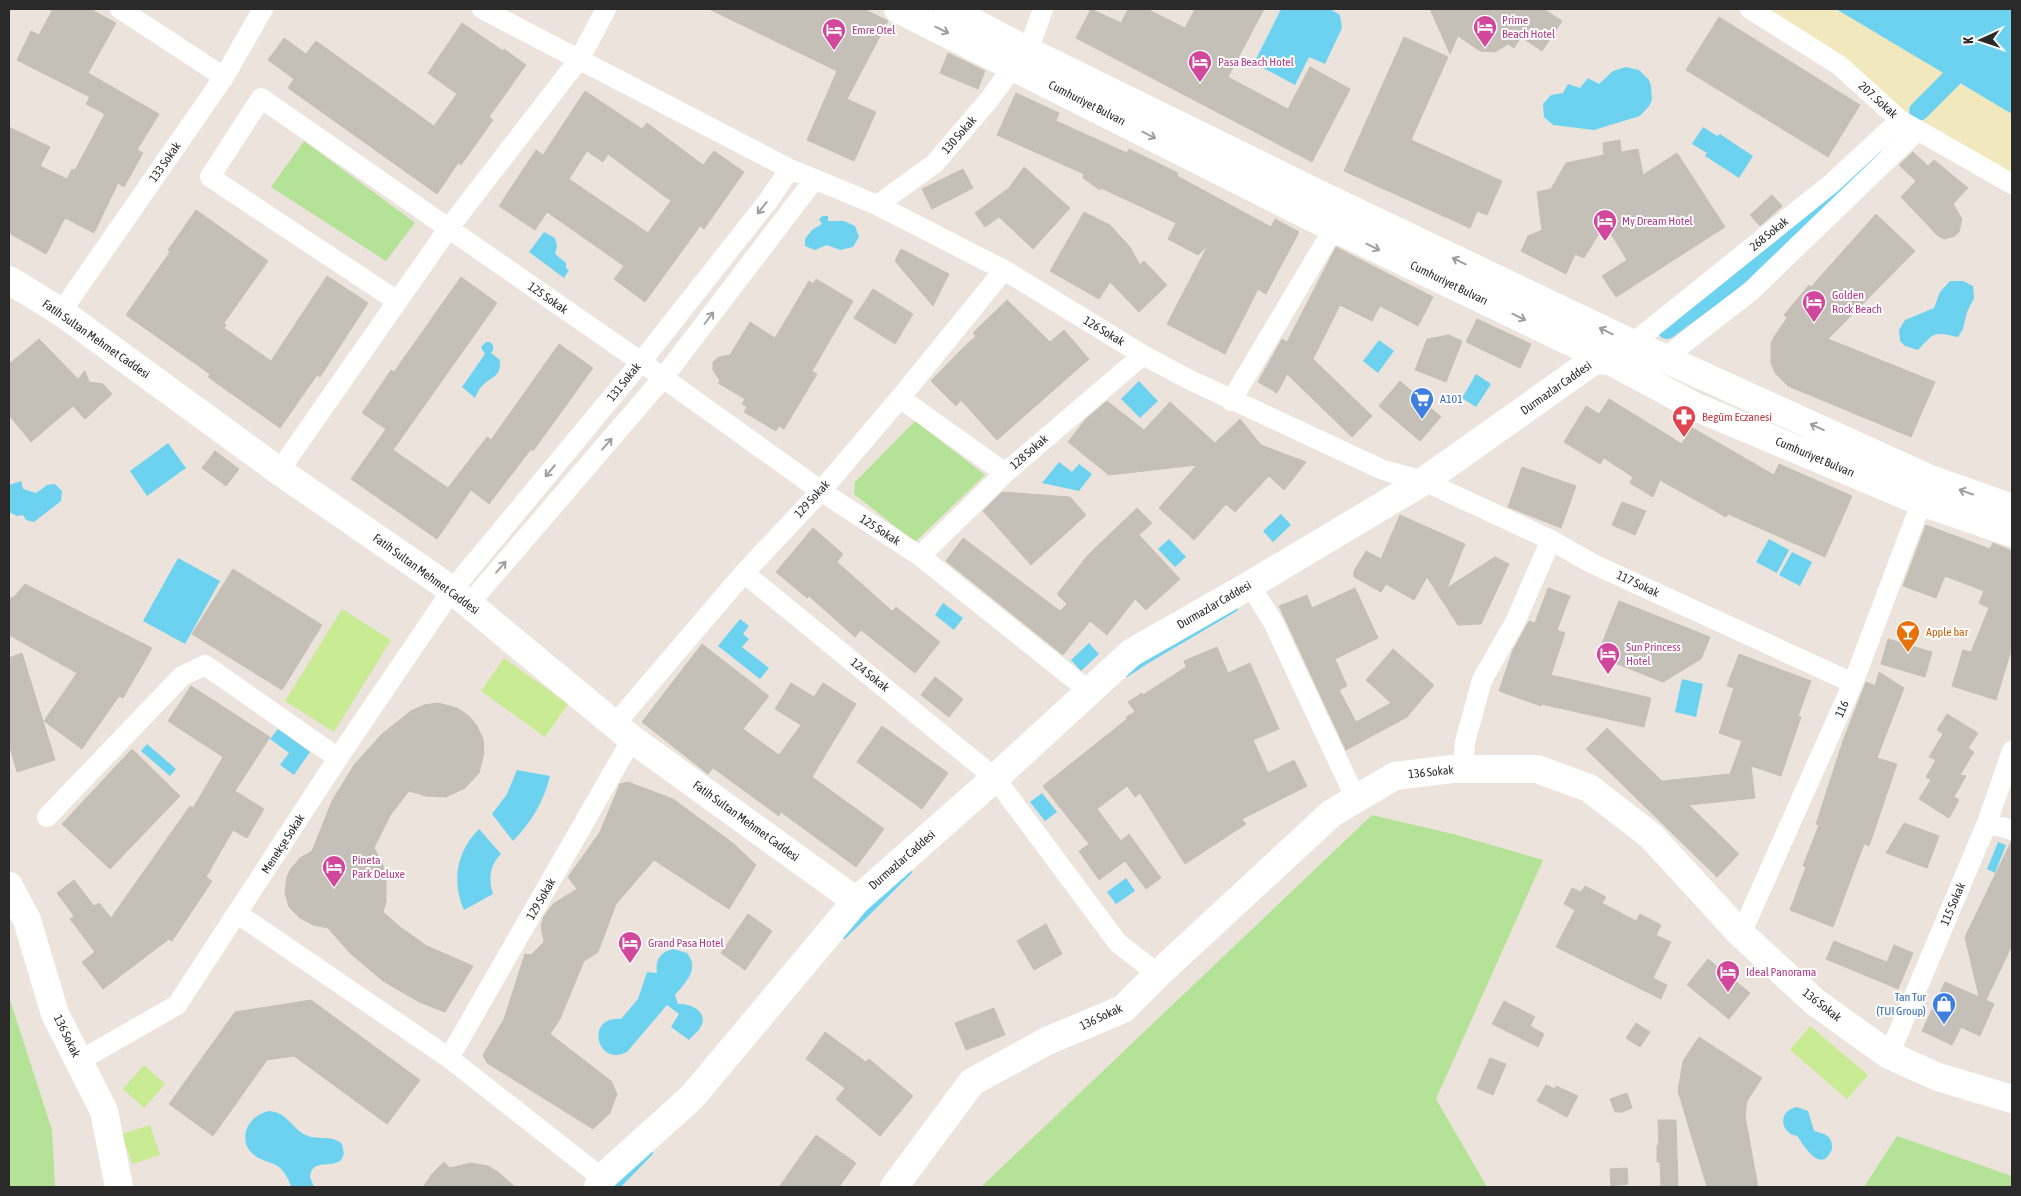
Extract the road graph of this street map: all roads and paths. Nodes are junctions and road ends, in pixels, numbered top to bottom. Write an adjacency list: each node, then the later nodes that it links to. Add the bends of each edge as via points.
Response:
1 (120, 9): 11 (street)
2 (263, 9): 11 (street, 133 Sokak)
3 (482, 9): 9 (street, 126 Sokak)
4 (606, 9): 9 (street)
5 (898, 9): 10 (street, Cumhuriyet Bulvarı, one-way to 10)
6 (948, 9): 10 (street, Cumhuriyet Bulvarı)
7 (1043, 9): 10 (street, 130 Sokak)
8 (1750, 9): 12 (street, 207. Sokak, via 1839,65)
9 (580, 58): 14 (street, 126 Sokak); 19 (street)
10 (1021, 58): 17 (street, 130 Sokak, via 934,164); 18 (street, Cumhuriyet Bulvarı)
11 (224, 78): 23 (street, 133 Sokak)
12 (1900, 120): 13 (street, 207. Sokak); 24 (street, 268 Sokak, via 1832,183)
13 (1918, 130): 16 (street, 207. Sokak); 26 (street, via 1752,290)
14 (790, 169): 15 (street, 126 Sokak); 28 (street, 131 Sokak, one-way to 28)
15 (814, 180): 17 (street, 126 Sokak); 29 (street, one-way to 15)
16 (2012, 184)
17 (877, 205): 20 (street, 126 Sokak)
18 (1321, 213): 24 (street, Cumhuriyet Bulvarı, one-way to 18); 27 (street, Cumhuriyet Bulvarı, one-way to 27); 31 (street)
19 (448, 229): 22 (street); 22 (street, 125 Sokak, via 261,98 210,177); 28 (street, 125 Sokak)
20 (1004, 270): 25 (street, 126 Sokak); 30 (street, 129 Sokak)
21 (9, 280): 23 (street, Fatih Sultan Mehmet Caddesi)
22 (397, 302): 32 (street)
23 (61, 312): 32 (street, Fatih Sultan Mehmet Caddesi)
24 (1634, 344): 26 (street, Cumhuriyet Bulvarı); 27 (street, 268 Sokak)
25 (1143, 354): 31 (street, 126 Sokak); 33 (street, 128 Sokak)
26 (1666, 357): 27 (street); 35 (street, Cumhuriyet Bulvarı, one-way to 26)
27 (1608, 360): 34 (street, Durmazlar Caddesi, via 1593,362); 35 (street, Cumhuriyet Bulvarı, via 1696,407)
28 (640, 362): 29 (street, 125 Sokak); 43 (street, 131 Sokak, one-way to 43)
29 (663, 378): 36 (street, 125 Sokak); 43 (street, one-way to 29)
30 (900, 398): 33 (street); 36 (street, 129 Sokak)
31 (1231, 401): 34 (street, 126 Sokak, via 1383,470)
32 (279, 471): 43 (street, Fatih Sultan Mehmet Caddesi)
33 (1005, 473): 40 (street, 128 Sokak)
34 (1424, 481): 39 (street, 117 Sokak); 42 (street, Durmazlar Caddesi)
35 (1926, 490): 37 (street, Cumhuriyet Bulvarı, one-way to 35); 38 (street, Cumhuriyet Bulvarı); 44 (street, 116)
36 (821, 491): 40 (street, 125 Sokak); 41 (street, 129 Sokak)
37 (2012, 508)
38 (2012, 533)
39 (1552, 540): 44 (street, 117 Sokak, via 1591,562); 49 (street, via 1514,622 1482,680 1465,742)
40 (920, 556): 45 (street, 125 Sokak)
41 (744, 572): 46 (street, 129 Sokak); 50 (street, 124 Sokak)
42 (1250, 585): 45 (street, Durmazlar Caddesi, via 1131,653); 51 (street, via 1273,622)
43 (461, 597): 46 (street, Fatih Sultan Mehmet Caddesi); 48 (street, Menekşe Sokak)
44 (1853, 683): 58 (street, 116)
45 (1089, 692): 50 (street, Durmazlar Caddesi)
46 (624, 732): 56 (street, Fatih Sultan Mehmet Caddesi); 61 (street, 129 Sokak)
47 (2012, 751): 53 (street, 115 Sokak)
48 (338, 758): 52 (street, via 205,665 182,676); 57 (street, Menekşe Sokak)
49 (1463, 768): 51 (street, 136 Sokak, via 1395,776); 58 (street, 136 Sokak, via 1537,769 1589,788 1651,836)
50 (995, 778): 56 (street, Durmazlar Caddesi); 59 (street, 124 Sokak, via 1118,943)
51 (1356, 799): 59 (street, 136 Sokak, via 1332,813)
52 (47, 817)
53 (1987, 823): 54 (street); 60 (street, 115 Sokak)
54 (2012, 830)
55 (9, 886): 62 (street, 136 Sokak, via 27,920 56,1014)
56 (856, 901): 64 (street, Durmazlar Caddesi, via 692,1097)
57 (238, 914): 61 (street); 62 (street, Menekşe Sokak, via 177,1005)
58 (1741, 934): 60 (street, 136 Sokak, via 1815,1002)
59 (1158, 974): 66 (street, 136 Sokak, via 1123,1009 1047,1041 972,1082)
60 (1889, 1055): 63 (street, 136 Sokak, via 1938,1077)
61 (449, 1058): 64 (street)
62 (79, 1061): 65 (street, 136 Sokak, via 104,1111)
63 (2012, 1099)
64 (600, 1183)
65 (119, 1187)
66 (894, 1187)

